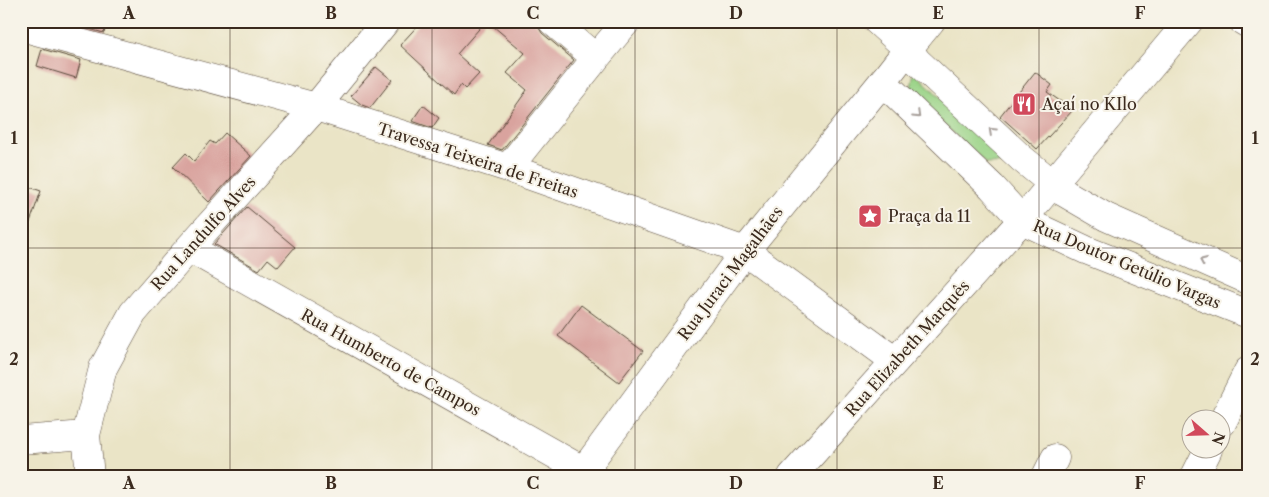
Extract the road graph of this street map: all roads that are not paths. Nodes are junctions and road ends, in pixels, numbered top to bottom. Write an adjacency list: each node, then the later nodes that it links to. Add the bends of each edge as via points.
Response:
1 (386, 21): 13 (street, Rua Landulfo Alves)
2 (552, 21): 11 (street)
3 (627, 21): 11 (street)
4 (877, 21): 10 (street, Rua Doutor Getúlio Vargas)
5 (931, 21): 10 (street, Rua Juraci Magalhães)
6 (1189, 21): 16 (street, Rua Elizabeth Marquês)
7 (1243, 21): 8 (street)
8 (1248, 24)
9 (25, 31): 13 (street, Travessa Teixeira de Freitas)
10 (913, 55): 12 (street, Rua Juraci Magalhães); 14 (street, Rua Doutor Getúlio Vargas, one-way to 10)
11 (596, 58): 15 (street)
12 (888, 86): 17 (street, Rua Doutor Getúlio Vargas, one-way to 17); 20 (street, Rua Juraci Magalhães)
13 (316, 107): 15 (street, Travessa Teixeira de Freitas); 19 (street, Rua Landulfo Alves)
14 (1021, 158): 16 (street, Rua Doutor Getúlio Vargas); 17 (street)
15 (508, 168): 20 (street, Travessa Teixeira de Freitas)
16 (1052, 183): 18 (street, Rua Elizabeth Marquês); 21 (street, Rua Doutor Getúlio Vargas, one-way to 16, via 1106,217)
17 (992, 188): 18 (street, Rua Doutor Getúlio Vargas)
18 (1022, 220): 22 (street, Rua Doutor Getúlio Vargas, via 1086,250); 23 (street, Rua Elizabeth Marquês)
19 (189, 248): 26 (street, Rua Landulfo Alves, via 133,313 102,368); 29 (street, Rua Humberto de Campos)
20 (744, 251): 23 (street, Travessa Teixeira de Freitas); 29 (street, Rua Juraci Magalhães)
21 (1248, 280)
22 (1248, 314)
23 (894, 361): 31 (street, Rua Elizabeth Marquês)
24 (1248, 371): 25 (street)
25 (1228, 410)
26 (86, 435): 27 (street); 30 (street, Rua Landulfo Alves)
27 (21, 440)
28 (1203, 460): 32 (street)
29 (589, 473)
30 (90, 476)
31 (792, 476)
32 (1195, 476)

